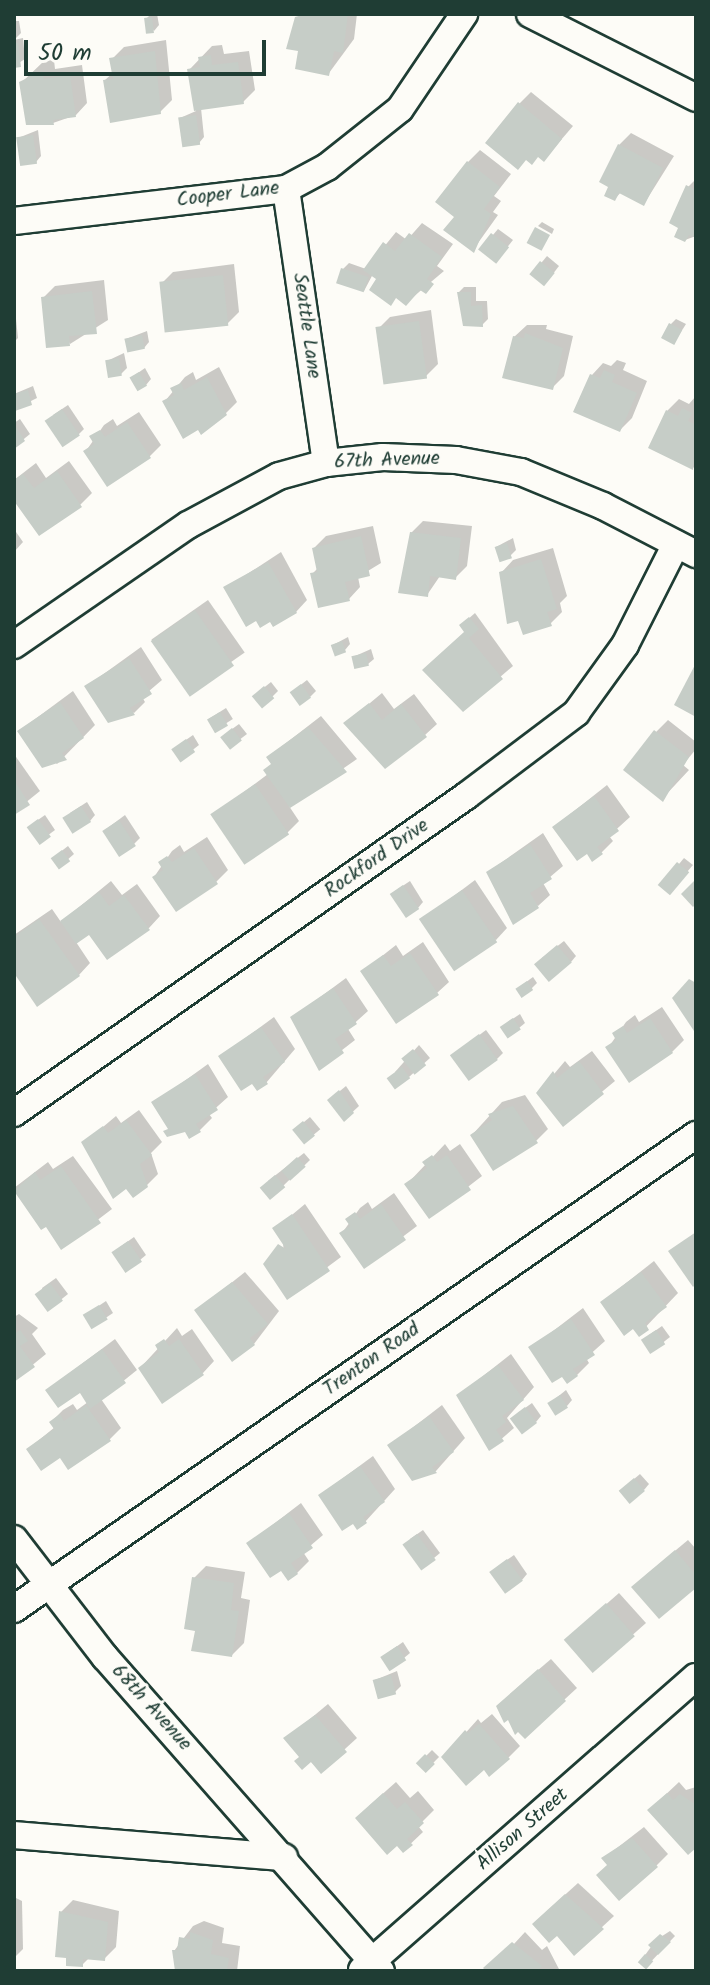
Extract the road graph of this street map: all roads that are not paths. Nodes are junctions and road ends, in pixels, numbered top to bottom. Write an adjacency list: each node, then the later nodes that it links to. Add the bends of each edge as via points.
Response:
1 (464, 14): 4 (street, Cooper Lane, via 400,109 327,167)
2 (530, 14): 3 (street)
3 (696, 98)
4 (286, 189): 5 (street, Cooper Lane); 6 (street, Seattle Lane)
5 (14, 221)
6 (326, 463): 7 (street, 67th Avenue, via 383,457 456,460 521,472); 8 (street, 67th Avenue, via 279,476 188,525)
7 (686, 549): 9 (street, Rockford Drive, via 576,713)
8 (14, 645)
9 (14, 1113)
10 (696, 1135): 12 (street, Trenton Road)
11 (14, 1539): 12 (street, 68th Avenue)
12 (50, 1587): 13 (street); 16 (street, 68th Avenue, via 105,1657)
13 (14, 1609)
14 (692, 1689): 17 (street, Allison Street)
15 (14, 1835): 16 (street)
16 (284, 1857): 17 (street, 68th Avenue)
17 (372, 1968)

